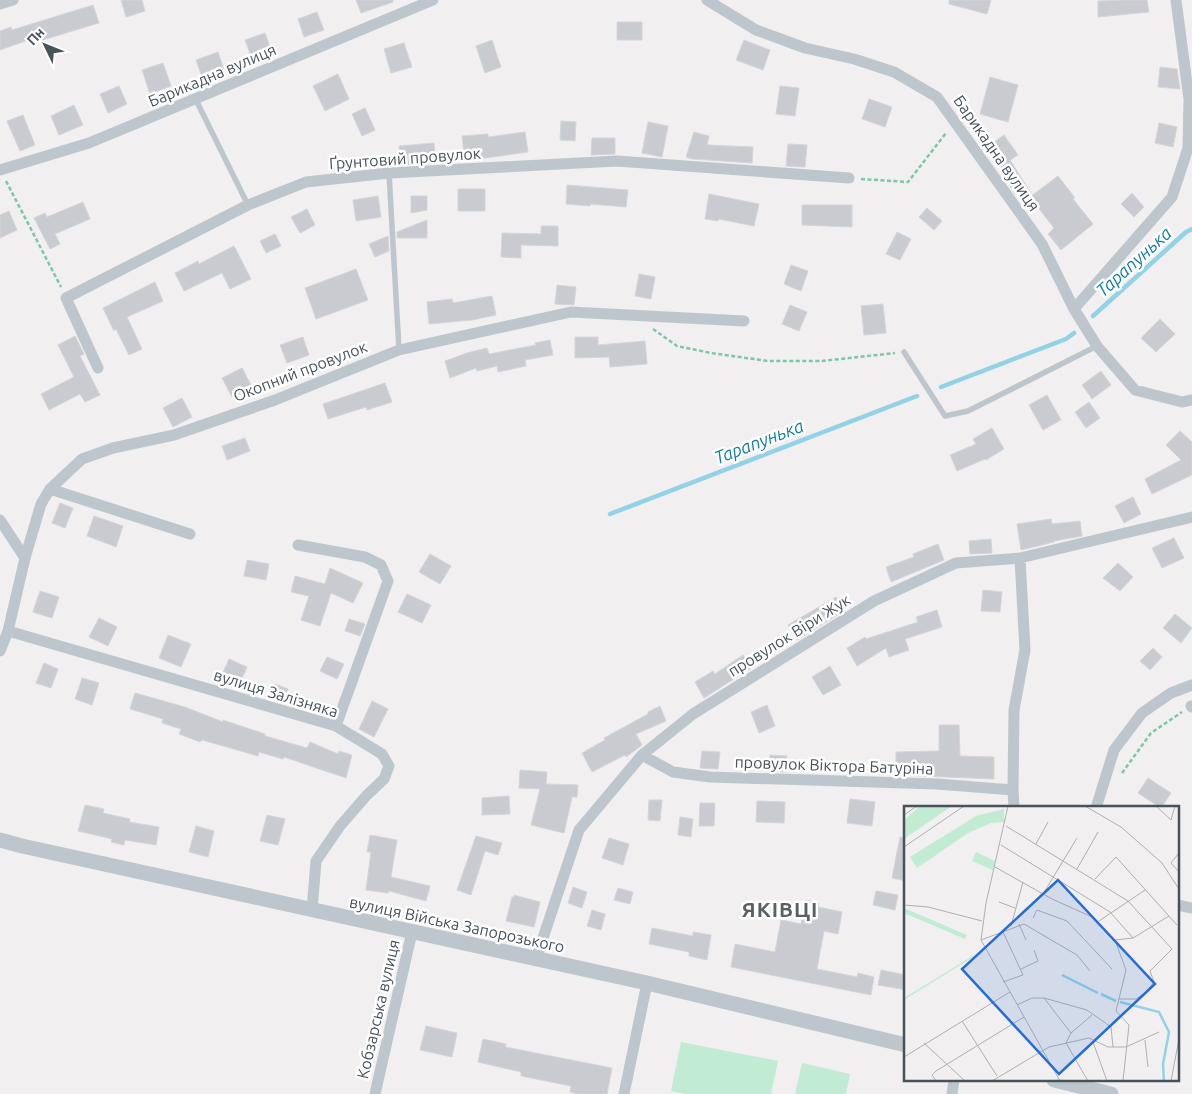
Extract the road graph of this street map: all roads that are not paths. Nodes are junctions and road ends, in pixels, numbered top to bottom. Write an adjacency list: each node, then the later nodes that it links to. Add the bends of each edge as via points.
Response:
1 (13, 0): 5 (street)
2 (433, 0): 6 (street, Барикадна вулиця)
3 (707, 0): 11 (street, Барикадна вулиця, via 756,30 806,48 894,72 938,97 1042,244)
4 (1176, 0): 11 (street, via 1189,99 1188,148 1172,196)
5 (0, 4)
6 (196, 100): 7 (street, Барикадна вулиця, via 89,143); 10 (lane)
7 (0, 170)
8 (389, 173): 9 (street, Ґрунтовий провулок, via 617,161); 10 (street, Ґрунтовий провулок, via 306,182); 14 (lane)
9 (849, 178)
10 (248, 205): 16 (street, Ґрунтовий провулок, via 66,298)
11 (1074, 309): 13 (street, Барикадна вулиця)
12 (744, 321): 14 (street, Окопний провулок, via 571,312)
13 (1097, 346): 15 (lane, via 968,411 945,416); 17 (street, Барикадна вулиця, via 1135,390 1182,402)
14 (399, 350): 18 (street, Окопний провулок, via 275,400 174,435 113,448 82,459)
15 (904, 352)
16 (98, 368)
17 (1192, 400)
18 (50, 489): 21 (street); 23 (street, Окопний провулок, via 41,504)
19 (1192, 517): 24 (street, провулок Віри Жук)
20 (0, 520): 23 (street)
21 (190, 534)
22 (298, 545): 28 (street, via 365,557 381,565 388,581)
23 (26, 558): 25 (street, Окопний провулок)
24 (1020, 558): 29 (street, провулок Віри Жук, via 956,563 874,600 693,714); 30 (street, via 1025,650 1014,710)
25 (8, 631): 26 (street, Окопний провулок); 28 (street, вулиця Залізняка)
26 (0, 651)
27 (1192, 685): 32 (street, via 1171,693 1142,713 1114,750)
28 (336, 726): 34 (street, вулиця Залізняка, via 382,754 389,766 384,779 340,826 316,861)
29 (642, 755): 30 (street, провулок Віктора Батуріна, via 673,772 710,777 937,784); 36 (street, провулок Віри Жук, via 579,830)
30 (1012, 790): 31 (street)
31 (1014, 806)
32 (1097, 806)
33 (0, 840): 34 (street, вулиця Війська Запорозького)
34 (312, 910): 35 (street, вулиця Війська Запорозького)
35 (412, 932): 36 (street, вулиця Війська Запорозького); 40 (street, Кобзарська вулиця)
36 (536, 959): 37 (street, вулиця Війська Запорозького)
37 (647, 983): 38 (street, вулиця Війська Запорозького); 41 (street)
38 (904, 1045)
39 (1062, 1082): 42 (street)
40 (375, 1094)
41 (624, 1094)
42 (1110, 1094)

